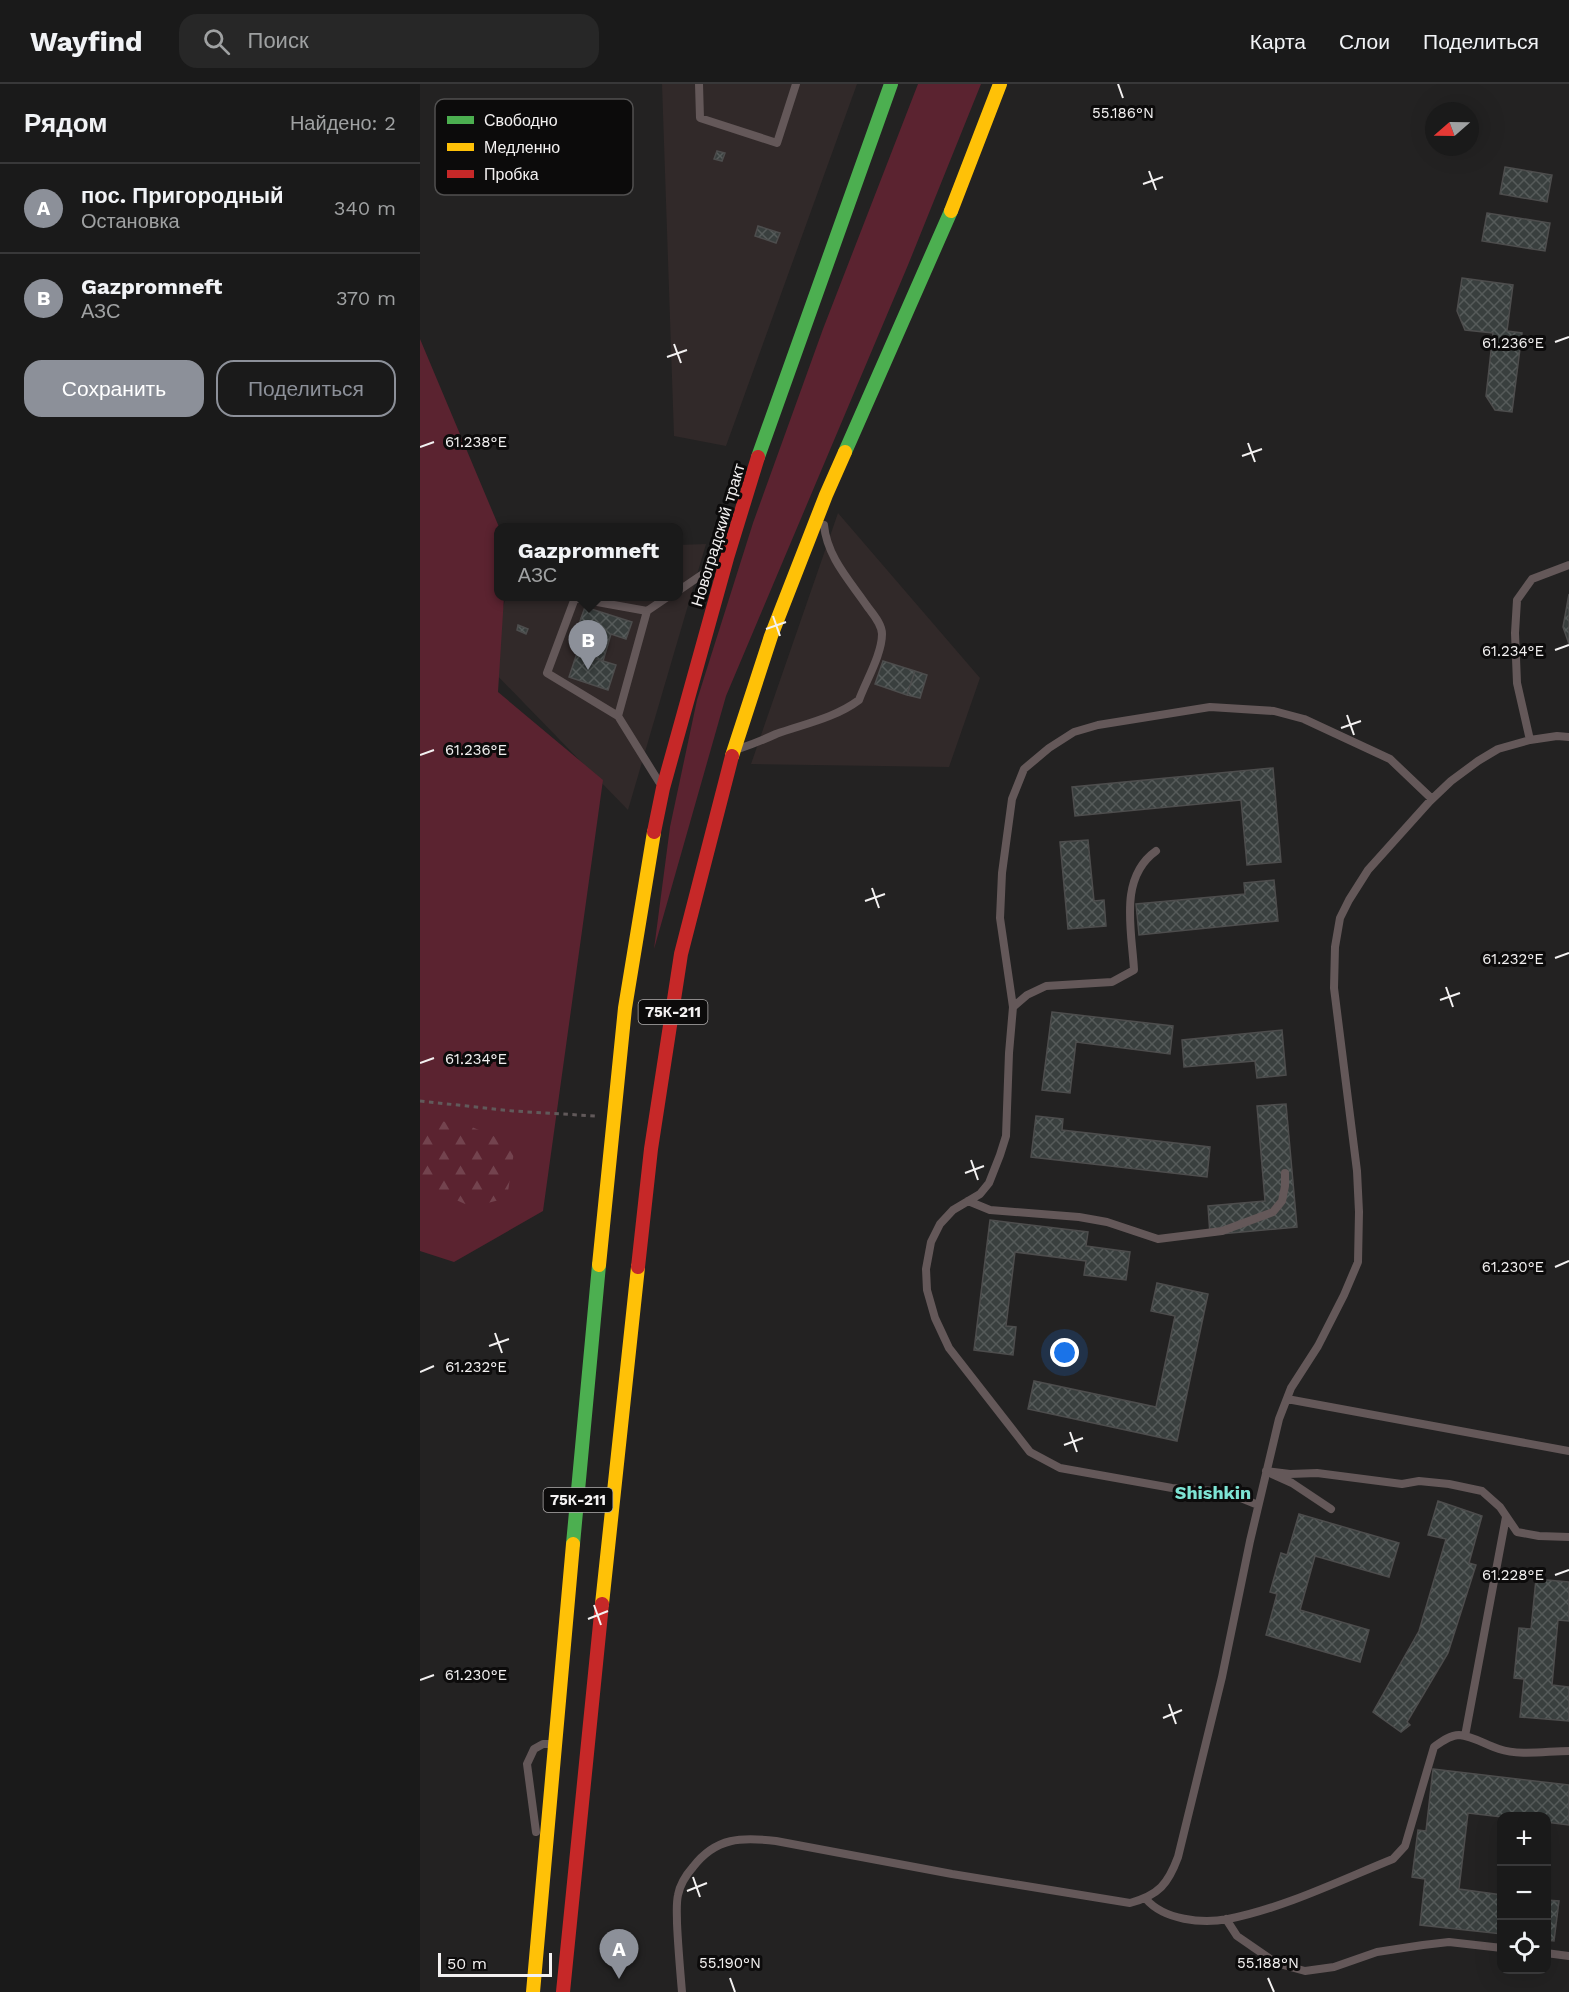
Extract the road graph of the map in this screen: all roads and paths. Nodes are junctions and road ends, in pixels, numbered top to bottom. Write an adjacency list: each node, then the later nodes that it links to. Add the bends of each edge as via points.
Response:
1 (699, 84): 2 (lane, via 700,118 777,143)
2 (796, 84)
3 (891, 84): 6 (main road, Новоградский тракт, via 763,442)
4 (1000, 84): 5 (main road, 75К-211, via 948,219)
5 (826, 495): 16 (main road, 75К-211, via 771,636); 16 (lane, via 823,517 828,545 877,619 882,631 881,645 859,700 851,706)
6 (727, 558): 8 (lane); 17 (main road, Новоградский тракт)
7 (1569, 566): 15 (lane, via 1532,579 1516,600 1517,683)
8 (683, 588)
9 (574, 601): 13 (lane, via 547,673)
10 (592, 601): 12 (lane)
11 (663, 601): 12 (lane)
12 (647, 611): 13 (lane)
13 (618, 716): 17 (lane)
14 (1569, 737): 15 (lane)
15 (1530, 740): 18 (lane, via 1498,749 1478,761)
16 (733, 752): 35 (main road, 75К-211, via 681,954 651,1149)
17 (663, 788): 22 (main road, Новоградский тракт / 75К-211, via 626,1008)
18 (1432, 799): 20 (lane, via 1390,759 1304,719 1274,711 1210,707 1074,732 1023,769 1012,799 1000,918); 25 (lane, via 1368,870 1340,918 1334,988 1357,1171 1358,1262 1318,1346)
19 (1156, 851): 20 (lane, via 1146,858 1137,876 1129,907 1134,970 1112,982 1046,986)
20 (1013, 1006): 24 (lane, via 1006,1136 989,1183)
21 (420, 1101): 22 (path)
22 (615, 1117): 33 (main road, 75К-211)
23 (1285, 1173): 24 (lane, via 1282,1201 1273,1212 1222,1231 1158,1239 1107,1222 990,1210)
24 (968, 1201): 28 (lane, via 952,1210 931,1242 927,1290 949,1348 1030,1452 1060,1468 1172,1488 1214,1491)
25 (1287, 1399): 26 (lane); 27 (lane)
26 (1569, 1451)
27 (1266, 1471): 28 (lane); 29 (lane); 30 (lane, via 1402,1484 1449,1484 1482,1491)
28 (1258, 1505): 37 (lane, via 1222,1677 1178,1857 1160,1890)
29 (1331, 1509)
30 (1506, 1517): 31 (lane, via 1517,1532); 32 (lane)
31 (1569, 1537)
32 (1465, 1736): 34 (lane, via 1514,1752); 38 (lane, via 1457,1734 1434,1747 1405,1846 1393,1859 1255,1912)
33 (555, 1745): 35 (main road, via 579,1755); 36 (main road, 75К-211); 36 (lane, via 543,1744 534,1749 527,1764)
34 (1569, 1750)
35 (585, 1772): 43 (main road, 75К-211)
36 (542, 1888): 42 (main road, 75К-211)
37 (1146, 1899): 38 (lane, via 1163,1913 1204,1921); 44 (lane, via 1130,1903 1105,1900 776,1841 732,1840 709,1851 696,1863 684,1878 678,1895)
38 (1226, 1919): 39 (lane, via 1237,1936 1276,1963 1305,1971 1334,1967 1377,1952 1423,1945 1449,1942)
39 (1497, 1947)
40 (1551, 1954): 41 (lane)
41 (1569, 1956)
42 (533, 1992)
43 (563, 1992)
44 (682, 1992)

